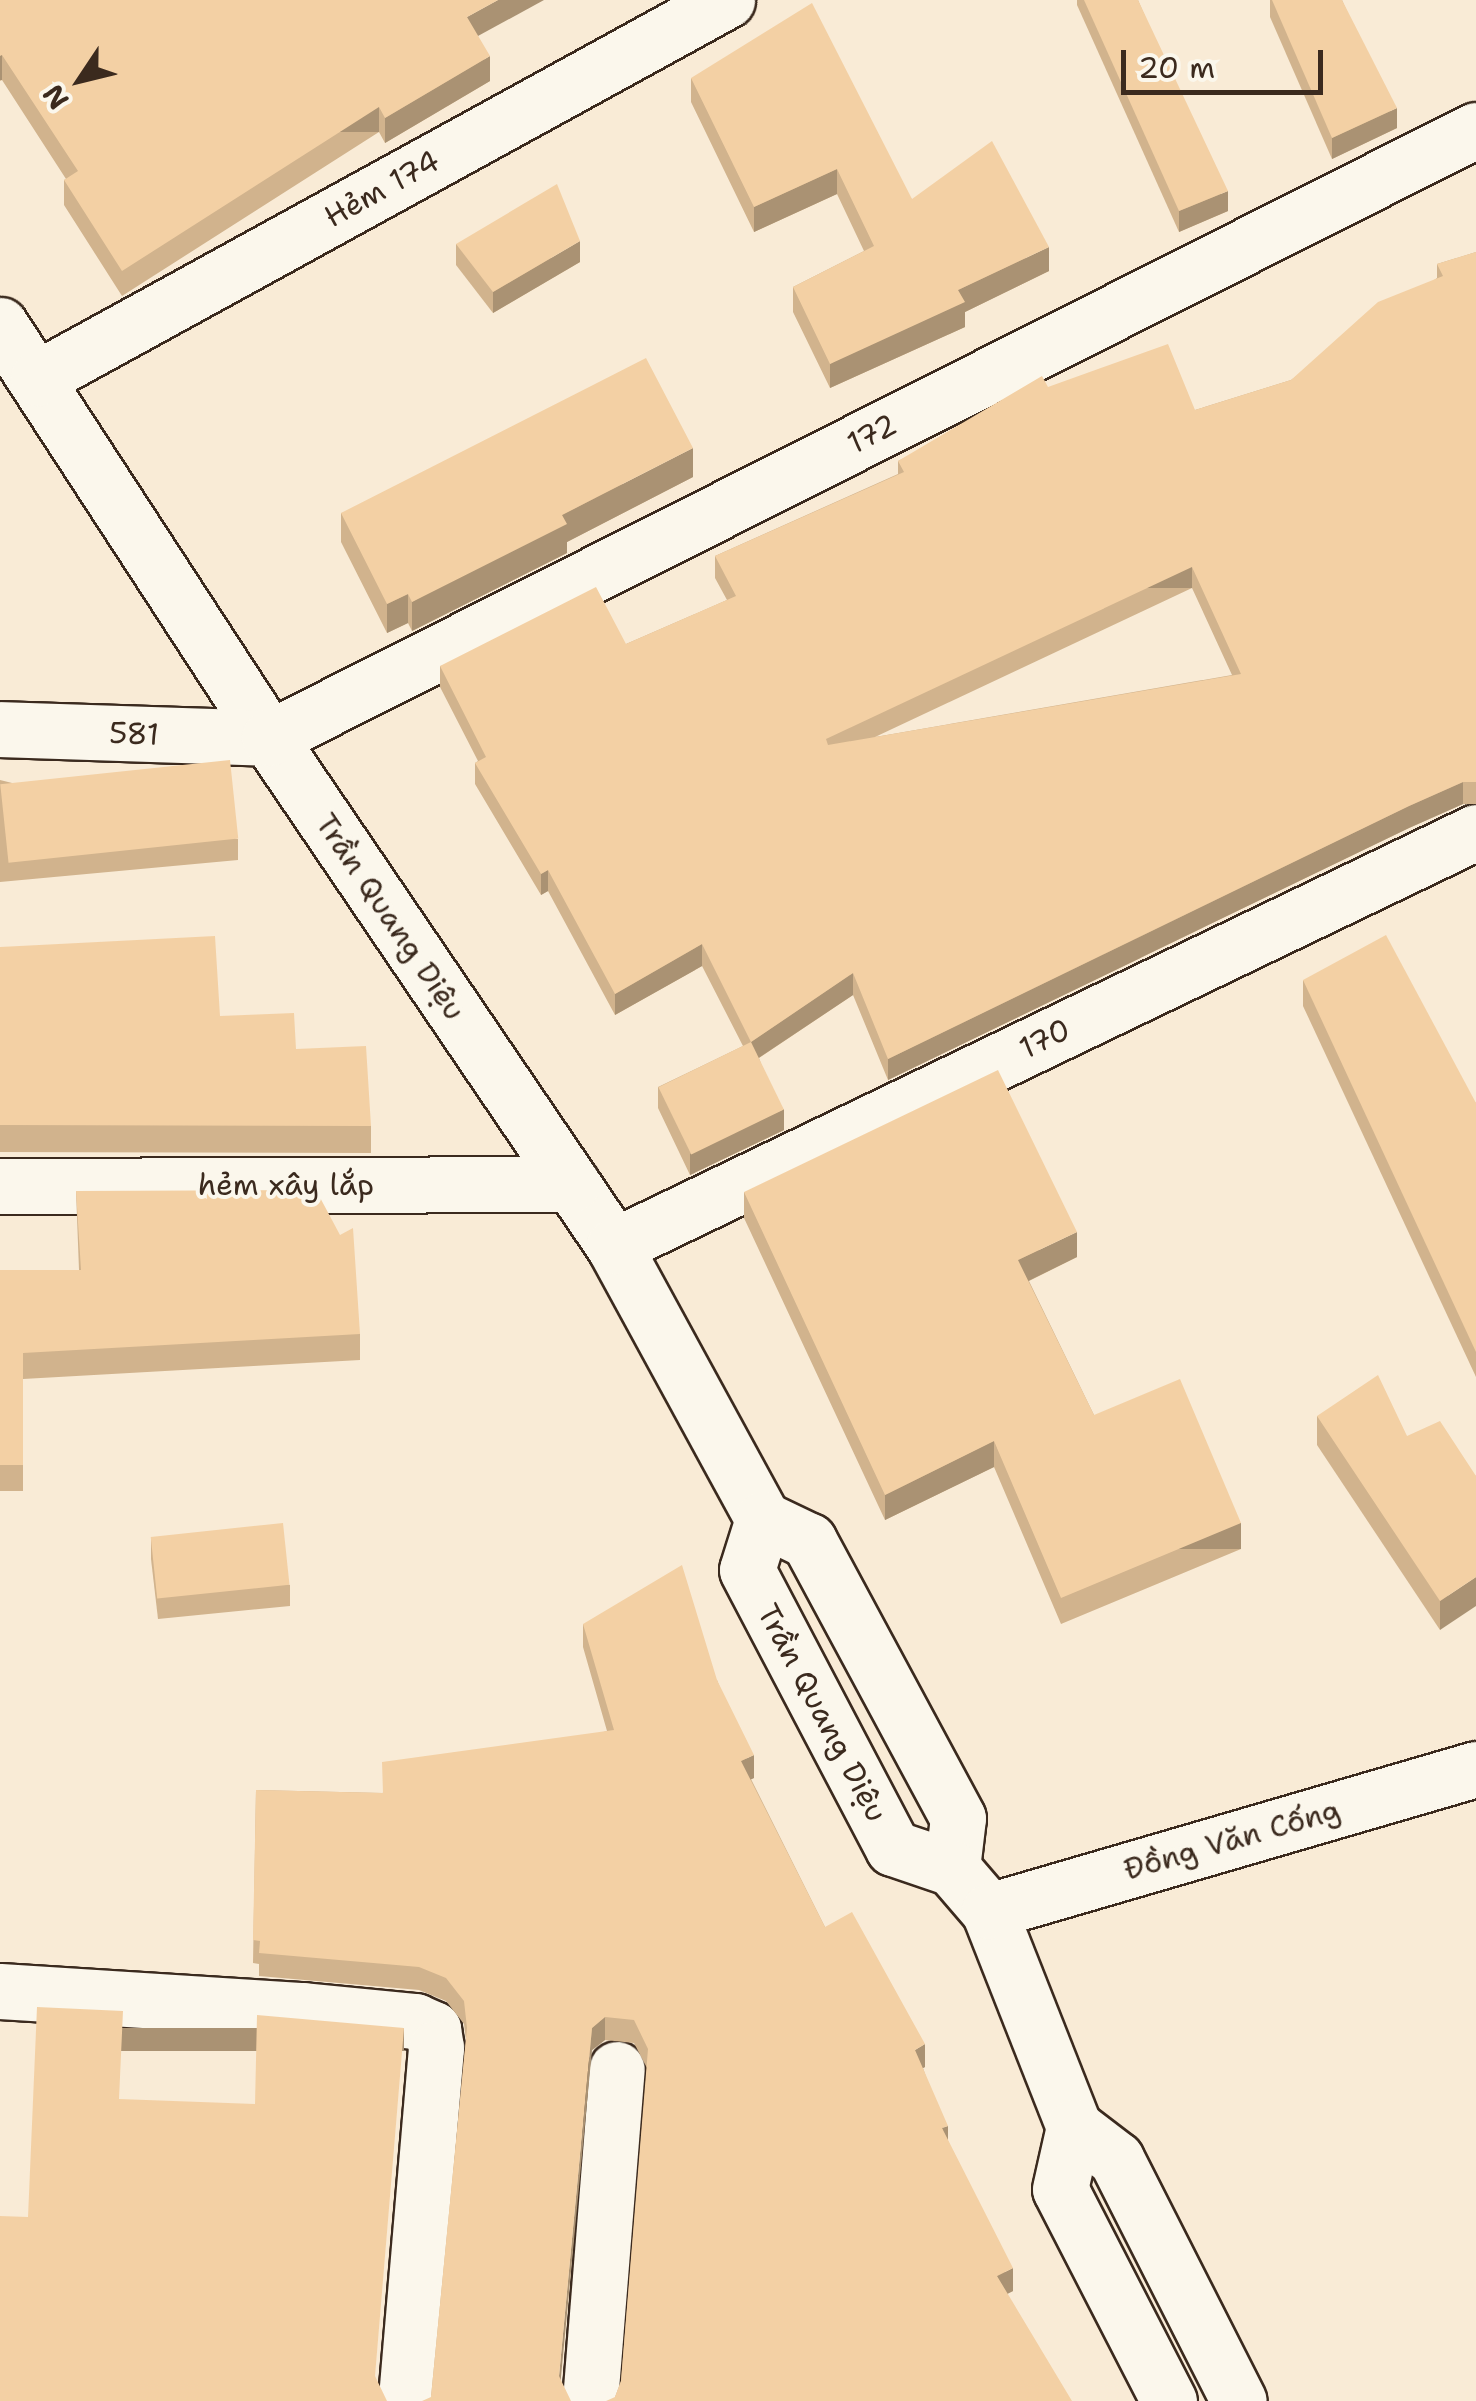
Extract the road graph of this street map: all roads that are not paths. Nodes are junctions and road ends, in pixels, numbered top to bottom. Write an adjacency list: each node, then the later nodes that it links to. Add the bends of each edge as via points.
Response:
1 (726, 0): 4 (street, Hẻm 174)
2 (1476, 130): 6 (street, 172)
3 (0, 325): 4 (street, Trần Quang Diệu)
4 (38, 378): 6 (street, Trần Quang Diệu)
5 (0, 729): 6 (street, 581)
6 (269, 738): 8 (street, Trần Quang Diệu)
7 (1476, 832): 10 (street, 170)
8 (572, 1184): 9 (street, hẻm xây lắp); 10 (street, Trần Quang Diệu)
9 (0, 1186)
10 (614, 1246): 11 (street, Trần Quang Diệu)
11 (762, 1520): 13 (street, via 809,1541 958,1818); 13 (street, Trần Quang Diệu, via 747,1570 892,1848)
12 (1476, 1769): 14 (street, Đồng Văn Cống)
13 (952, 1868): 14 (street)
14 (989, 1911): 17 (street)
15 (0, 1991): 18 (street, via 303,2010 415,2021 432,2029 436,2048)
16 (617, 2070): 19 (street)
17 (1074, 2127): 20 (street, via 1060,2189); 21 (street, via 1116,2159)
18 (406, 2401)
19 (590, 2401)
20 (1169, 2401)
21 (1239, 2401)

